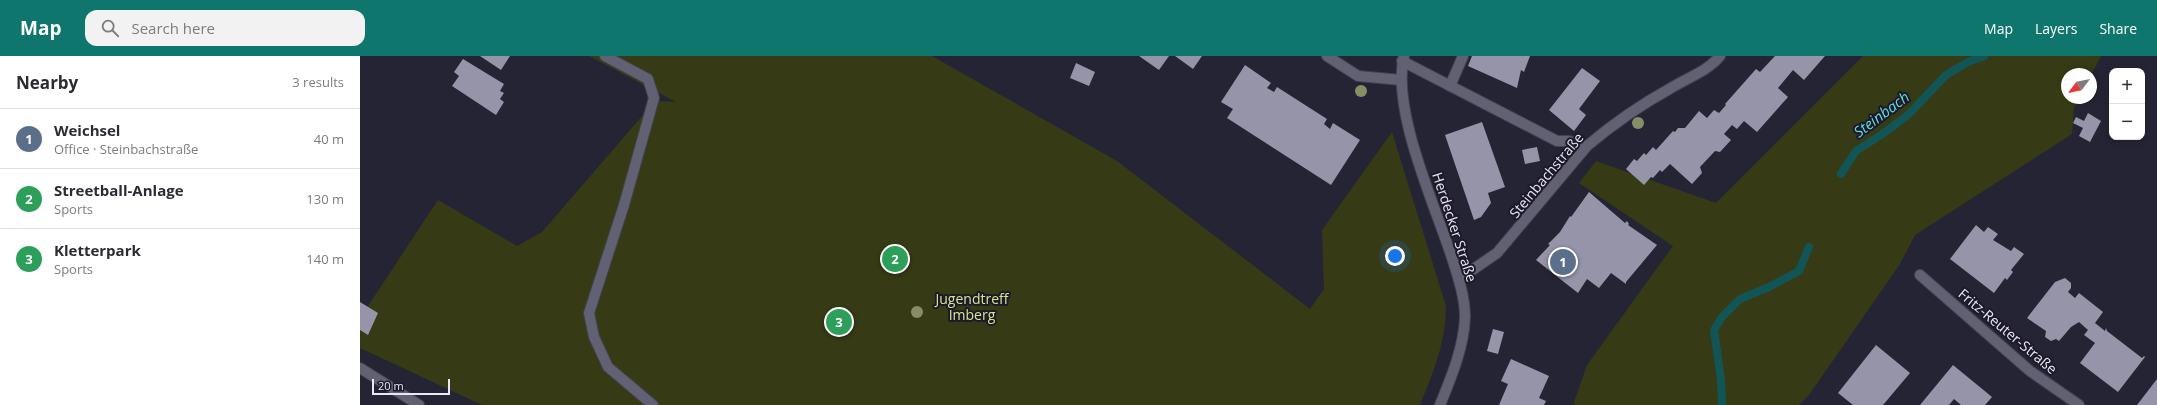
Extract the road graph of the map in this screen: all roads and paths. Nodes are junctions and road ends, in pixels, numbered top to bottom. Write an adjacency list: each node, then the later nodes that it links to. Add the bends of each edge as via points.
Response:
1 (605, 56): 13 (street, via 648,79 654,98 590,312 594,337 608,368)
2 (1327, 56): 6 (street, via 1358,76)
3 (1463, 56): 7 (street)
4 (1720, 56): 8 (street, Steinbachstraße, via 1605,131)
5 (1403, 59): 6 (street, Herdecker Straße); 7 (street)
6 (1401, 80): 10 (street, Herdecker Straße, via 1404,111 1412,140)
7 (1450, 86): 8 (street, via 1557,140)
8 (1587, 146): 10 (street, Steinbachstraße, via 1497,253)
9 (1920, 275): 15 (street, Fritz-Reuter-Straße, via 2030,371)
10 (1459, 279): 14 (street, Herdecker Straße, via 1464,304 1463,331 1452,374)
11 (360, 368): 12 (street)
12 (418, 405)
13 (653, 405)
14 (1440, 405)
15 (2079, 405)

